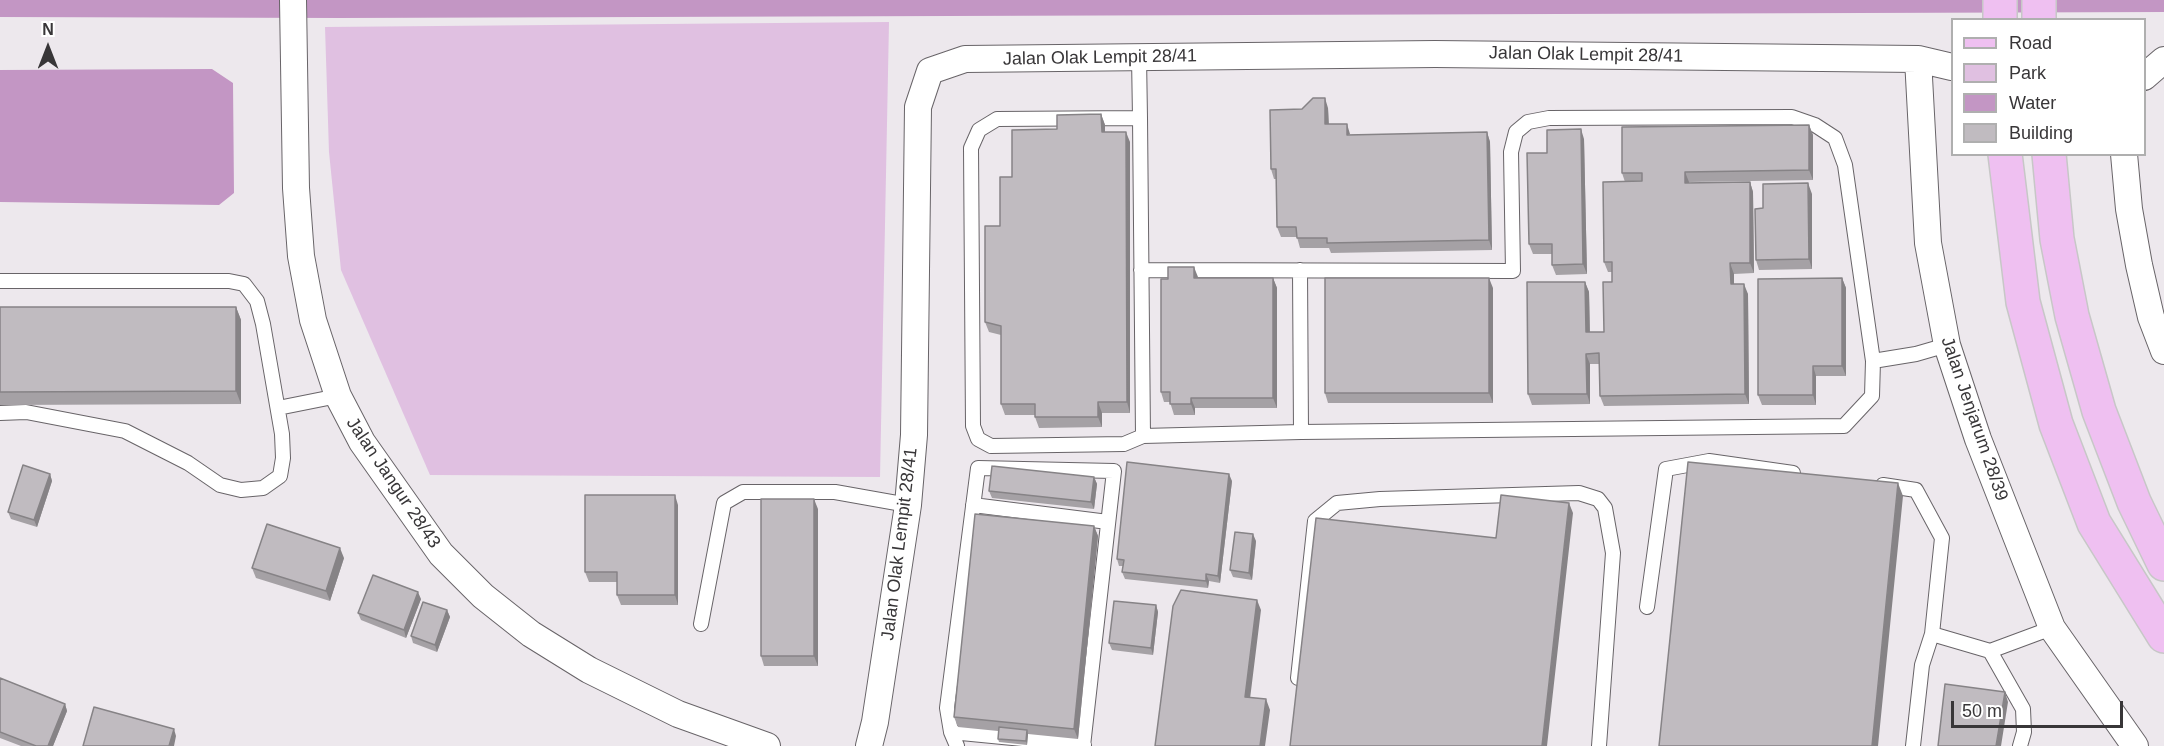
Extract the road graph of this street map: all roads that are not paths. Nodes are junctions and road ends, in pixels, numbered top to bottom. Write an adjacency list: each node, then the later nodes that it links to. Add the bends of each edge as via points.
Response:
1 (293, 0): 21 (street, Jalan Jangur 28/43, via 301,256 313,320)
2 (2000, 0): 4 (main road)
3 (2039, 0): 5 (main road)
4 (2000, 18)
5 (2039, 18)
6 (1139, 57): 7 (street, Jalan Olak Lempit 28/41, via 1435,54); 11 (lane); 28 (street, Jalan Olak Lempit 28/41, via 965,59 930,71 918,107 914,435)
7 (1918, 59): 9 (street, Jalan Olak Lempit 28/41); 18 (street, Jalan Jenjarum 28/39, via 1928,243)
8 (2164, 60): 10 (street)
9 (1951, 67)
10 (2146, 76)
11 (1140, 118): 15 (lane); 25 (lane, via 997,119 979,130 971,148 972,426 978,439 991,446 1124,444)
12 (2004, 156): 36 (main road, via 2023,302 2056,424 2094,523)
13 (2049, 156): 31 (main road, via 2057,239 2072,316 2099,411 2134,502)
14 (2124, 156): 19 (street, via 2139,265)
15 (1141, 270): 16 (lane); 25 (lane)
16 (1300, 270): 20 (lane, via 1513,271 1511,152 1516,132 1528,122 1549,118 1792,117 1835,138 1845,165); 24 (lane)
17 (0, 280): 22 (lane, via 244,284 257,301)
18 (1947, 345): 20 (lane); 34 (street, Jalan Jenjarum 28/39, via 1978,439)
19 (2164, 351)
20 (1873, 361): 24 (lane, via 1872,396 1844,426)
21 (338, 396): 22 (lane); 41 (street, Jalan Jangur 28/43, via 362,442 441,554 483,596 531,634 589,669 678,714)
22 (278, 408): 23 (lane, via 283,458 280,476 263,488 241,490 220,485 188,463 126,431 26,412)
23 (0, 412)
24 (1301, 432): 25 (lane)
25 (1143, 436)
26 (1801, 474): 32 (lane, via 1709,461 1666,469)
27 (1870, 484): 35 (lane, via 1916,490 1942,538)
28 (908, 505): 33 (lane, via 835,492 743,492 724,503); 42 (street, Jalan Olak Lempit 28/41)
29 (973, 505): 30 (lane); 30 (lane, via 978,468 1114,471); 39 (lane, via 947,708)
30 (1108, 522): 40 (lane)
31 (2164, 564)
32 (1647, 607)
33 (701, 624)
34 (2052, 628): 37 (lane); 47 (street, Jalan Jenjarum 28/39)
35 (1932, 634): 37 (lane); 45 (lane, via 1922,665)
36 (2164, 636)
37 (1990, 651): 46 (lane, via 2023,709)
38 (1297, 687): 44 (lane, via 1315,521 1337,503 1579,494 1599,499 1605,508 1613,552)
39 (951, 732): 40 (lane); 43 (lane)
40 (1084, 745)
41 (767, 746)
42 (869, 746)
43 (957, 746)
44 (1599, 746)
45 (1913, 746)
46 (2020, 746)
47 (2135, 746)

